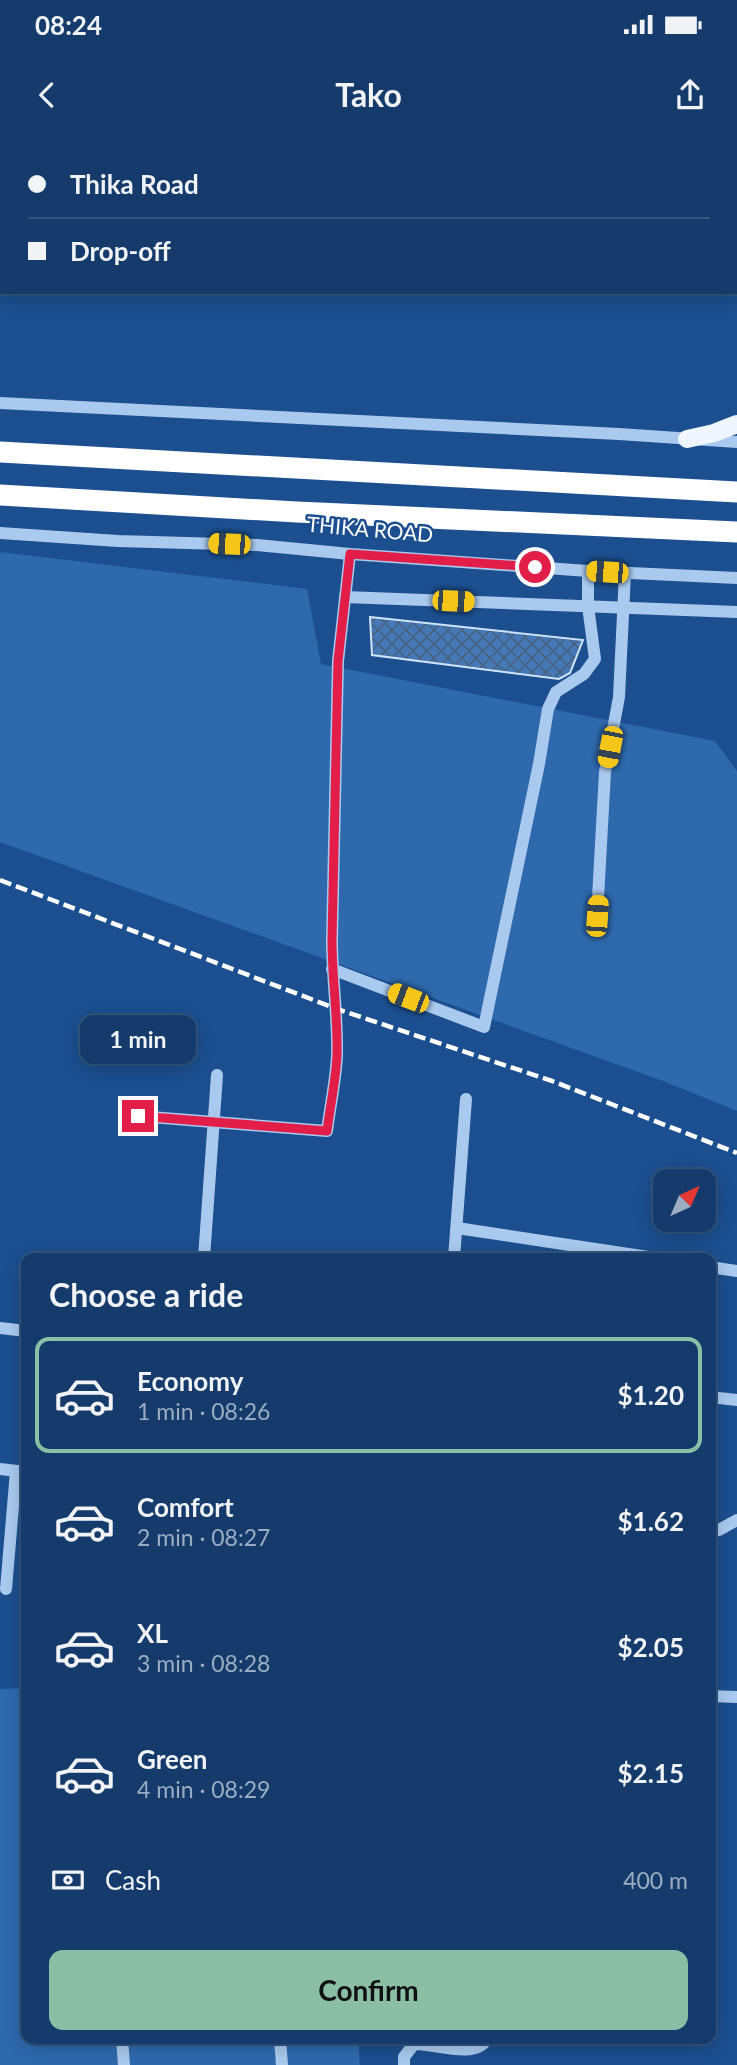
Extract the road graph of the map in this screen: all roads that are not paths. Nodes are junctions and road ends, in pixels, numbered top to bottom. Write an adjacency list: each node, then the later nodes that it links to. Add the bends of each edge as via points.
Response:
1 (0, 403): 3 (street)
2 (737, 424): 3 (main road)
3 (687, 439): 4 (street)
4 (737, 442)
5 (0, 452): 6 (highway)
6 (737, 492)
7 (0, 495): 8 (highway, THIKA ROAD)
8 (737, 532)
9 (0, 533): 10 (street, THIKA ROAD)
10 (350, 554): 11 (street, THIKA ROAD); 14 (street)
11 (588, 571): 12 (street, THIKA ROAD); 15 (street)
12 (625, 573): 13 (street, THIKA ROAD); 16 (street)
13 (737, 578)
14 (345, 597): 15 (street); 19 (street, via 338,661)
15 (588, 606): 16 (street); 19 (street, via 595,660 584,674 556,692 548,709 484,1027)
16 (622, 608): 17 (street); 18 (street, via 619,697 604,772)
17 (737, 612)
18 (597, 916)
19 (332, 969): 23 (street, via 337,1058 327,1131)
20 (217, 1075): 23 (street)
21 (466, 1099): 24 (street)
22 (138, 1116): 23 (street)
23 (214, 1121): 25 (street)
24 (457, 1228): 26 (street); 27 (street)
25 (204, 1253)
26 (454, 1253)
27 (622, 1253)
28 (716, 1268): 29 (street)
29 (737, 1271)
30 (0, 1328): 31 (street)
31 (21, 1330)
32 (716, 1398): 33 (street)
33 (737, 1400)
34 (0, 1469): 35 (street)
35 (21, 1472): 38 (street)
36 (737, 1520): 37 (street)
37 (716, 1531)
38 (6, 1589)
39 (737, 1695): 40 (street)
40 (716, 1696)
41 (122, 2044): 46 (street)
42 (280, 2044): 47 (street)
43 (414, 2044): 48 (street)
44 (428, 2044): 45 (street, via 470,2051)
45 (484, 2044)
46 (124, 2065)
47 (282, 2065)
48 (404, 2065)

